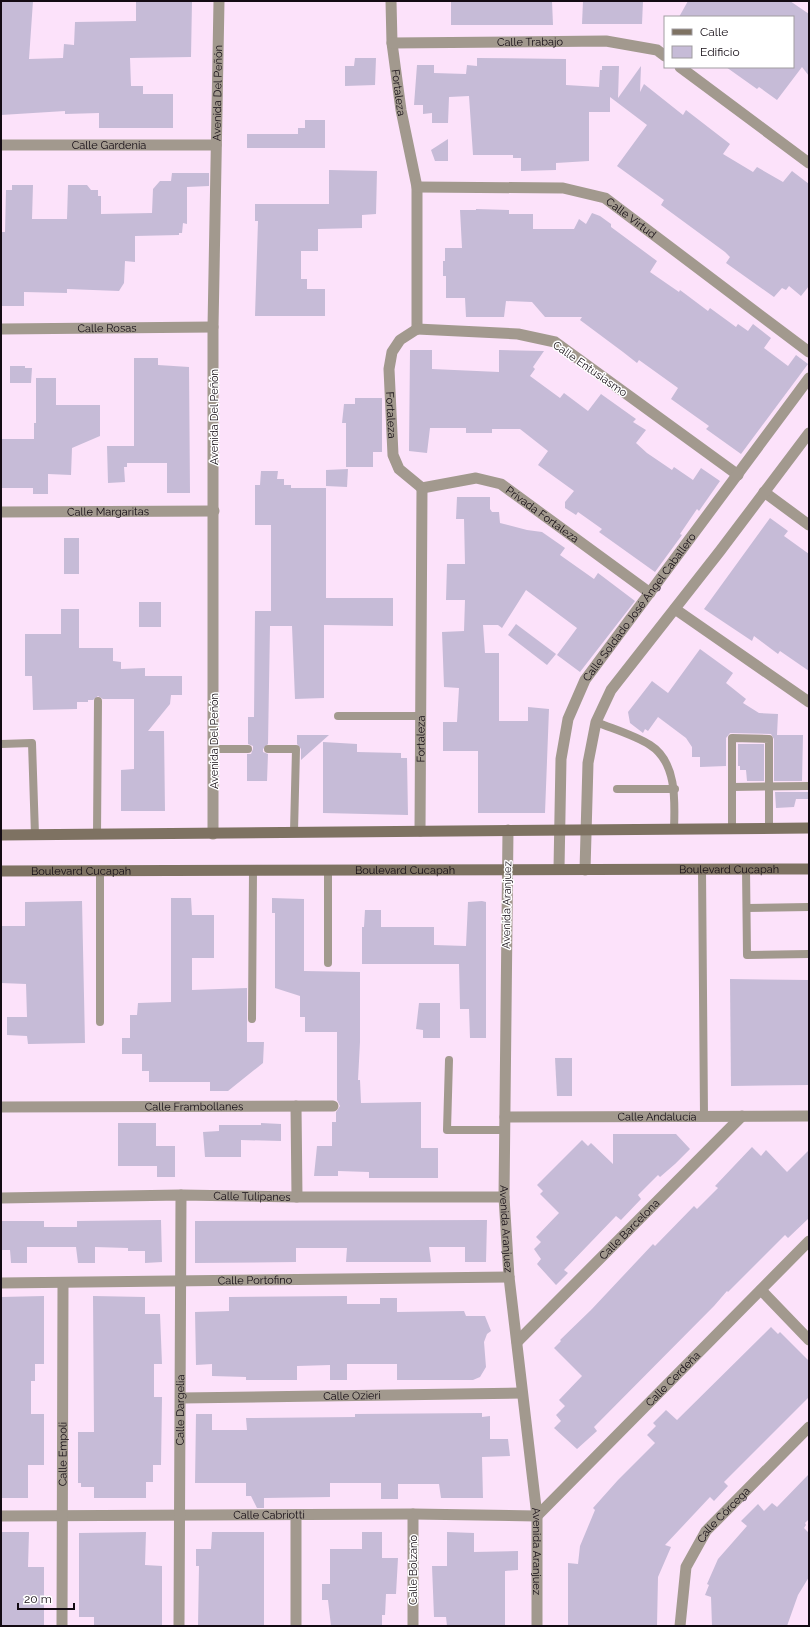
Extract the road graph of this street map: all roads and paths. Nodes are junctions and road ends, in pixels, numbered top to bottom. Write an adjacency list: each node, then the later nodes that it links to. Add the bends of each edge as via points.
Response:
1 (219, 1): 7 (street, Avenida Del Peñón)
2 (391, 1): 3 (street, Fortaleza)
3 (392, 43): 4 (street, Calle Trabajo, via 606,41 657,50); 9 (street, Fortaleza, via 401,110)
4 (664, 55)
5 (681, 68): 8 (street)
6 (1, 145): 7 (street, Calle Gardenia)
7 (216, 145): 10 (street, Avenida Del Peñón)
8 (809, 163)
9 (417, 187): 12 (street, Fortaleza); 13 (street, Calle Virtud, via 563,188 606,198)
10 (213, 327): 11 (street, Calle Rosas); 19 (street, Avenida Del Peñón)
11 (1, 329)
12 (417, 329): 16 (street, Calle Entusiasmo, via 518,334 556,342); 17 (street, Fortaleza, via 400,340 392,352 389,369 392,455 399,469)
13 (809, 352)
14 (809, 378): 16 (street, Calle Soldado José Ángel Caballero)
15 (809, 433): 18 (street)
16 (738, 475): 22 (street, Calle Soldado José Ángel Caballero)
17 (422, 488): 22 (street, Privada Fortaleza, via 476,478 501,484); 27 (street, Fortaleza)
18 (764, 492): 21 (street); 23 (street)
19 (214, 511): 20 (street, Calle Margaritas); 30 (street, Avenida Del Peñón)
20 (1, 512)
21 (809, 525)
22 (650, 593): 44 (street, Calle Soldado José Ángel Caballero, via 586,680 568,719 561,759)
23 (675, 609): 25 (street); 28 (street, via 611,690)
24 (98, 701): 50 (lane)
25 (809, 702)
26 (338, 716): 27 (lane)
27 (421, 716): 45 (street, Fortaleza)
28 (596, 722): 37 (lane, via 651,745 666,762); 41 (street, via 588,763)
29 (1, 744): 49 (lane, via 32,743)
30 (214, 749): 31 (lane); 47 (street, Avenida Del Peñón)
31 (248, 749)
32 (268, 749): 46 (lane, via 296,749)
33 (732, 786): 34 (lane); 34 (lane, via 732,738 769,739); 38 (lane)
34 (769, 786): 35 (lane); 39 (lane)
35 (809, 786)
36 (616, 789): 37 (lane)
37 (675, 789): 42 (lane)
38 (732, 828): 39 (main road); 42 (main road)
39 (769, 828): 40 (main road)
40 (809, 828)
41 (586, 829): 42 (main road); 44 (main road); 57 (street)
42 (674, 829)
43 (508, 830): 44 (main road); 45 (main road); 60 (street, Avenida Aranjuez)
44 (560, 830): 56 (street, Calle Soldado José Ángel Caballero)
45 (420, 831): 46 (main road)
46 (294, 832): 47 (main road)
47 (213, 834): 50 (main road)
48 (1, 835): 49 (main road)
49 (35, 835): 50 (main road)
50 (97, 835)
51 (702, 869): 52 (main road, Boulevard Cucapah); 57 (main road, Boulevard Cucapah); 71 (lane)
52 (746, 869): 53 (main road, Boulevard Cucapah); 62 (lane)
53 (809, 869)
54 (252, 870): 55 (main road, Boulevard Cucapah); 59 (main road, Boulevard Cucapah); 65 (lane)
55 (328, 870): 60 (main road, Boulevard Cucapah); 64 (lane)
56 (559, 870): 57 (main road, Boulevard Cucapah); 60 (main road, Boulevard Cucapah)
57 (585, 870)
58 (1, 871): 59 (main road, Boulevard Cucapah)
59 (100, 871): 66 (lane)
60 (508, 871): 74 (street, Avenida Aranjuez)
61 (809, 907): 62 (lane)
62 (747, 908): 63 (lane, via 747,955)
63 (809, 954)
64 (328, 963)
65 (252, 1019)
66 (100, 1022)
67 (449, 1060): 75 (lane, via 447,1130)
68 (296, 1106): 69 (street, Calle Frambollanes); 70 (street, Calle Frambollanes); 77 (street)
69 (333, 1106)
70 (1, 1107)
71 (704, 1116): 72 (street, Calle Andalucía); 74 (street, Calle Andalucía)
72 (742, 1116): 73 (street, Calle Andalucía); 87 (street, Calle Barcelona)
73 (809, 1116)
74 (505, 1117): 75 (street, Avenida Aranjuez)
75 (505, 1130): 78 (street, Avenida Aranjuez)
76 (181, 1195): 77 (street, Calle Tulipanes); 79 (street, Calle Tulipanes); 82 (street, Calle Dargelia)
77 (298, 1197): 78 (street, Calle Tulipanes)
78 (504, 1197): 81 (street, Avenida Aranjuez)
79 (1, 1198)
80 (809, 1241): 85 (street, Calle Cerdeña)
81 (509, 1277): 82 (street, Calle Portofino); 87 (street, Avenida Aranjuez)
82 (181, 1281): 84 (street, Calle Portofino); 89 (street, Calle Dargelia)
83 (1, 1282): 84 (street, Calle Portofino)
84 (63, 1282): 95 (street, Calle Empoli)
85 (761, 1290): 86 (street); 96 (street, Calle Cerdeña)
86 (809, 1340)
87 (517, 1342): 88 (street, Avenida Aranjuez)
88 (522, 1393): 89 (street, Calle Ozieri); 96 (street, Avenida Aranjuez)
89 (181, 1398): 92 (street, Calle Dargelia)
90 (809, 1427): 102 (street, Calle Córcega, via 706,1531 686,1568)
91 (413, 1514): 93 (street, Calle Cabriotti); 96 (street, Calle Cabriotti); 100 (street, Calle Bolzano)
92 (179, 1515): 93 (street, Calle Cabriotti); 95 (street, Calle Cabriotti); 98 (street, Calle Dargelia)
93 (296, 1515): 99 (street)
94 (1, 1516): 95 (street, Calle Cabriotti)
95 (62, 1516): 97 (street, Calle Empoli)
96 (536, 1516): 101 (street, Avenida Aranjuez)
97 (62, 1626)
98 (179, 1626)
99 (296, 1626)
100 (413, 1626)
101 (537, 1626)
102 (680, 1626)

